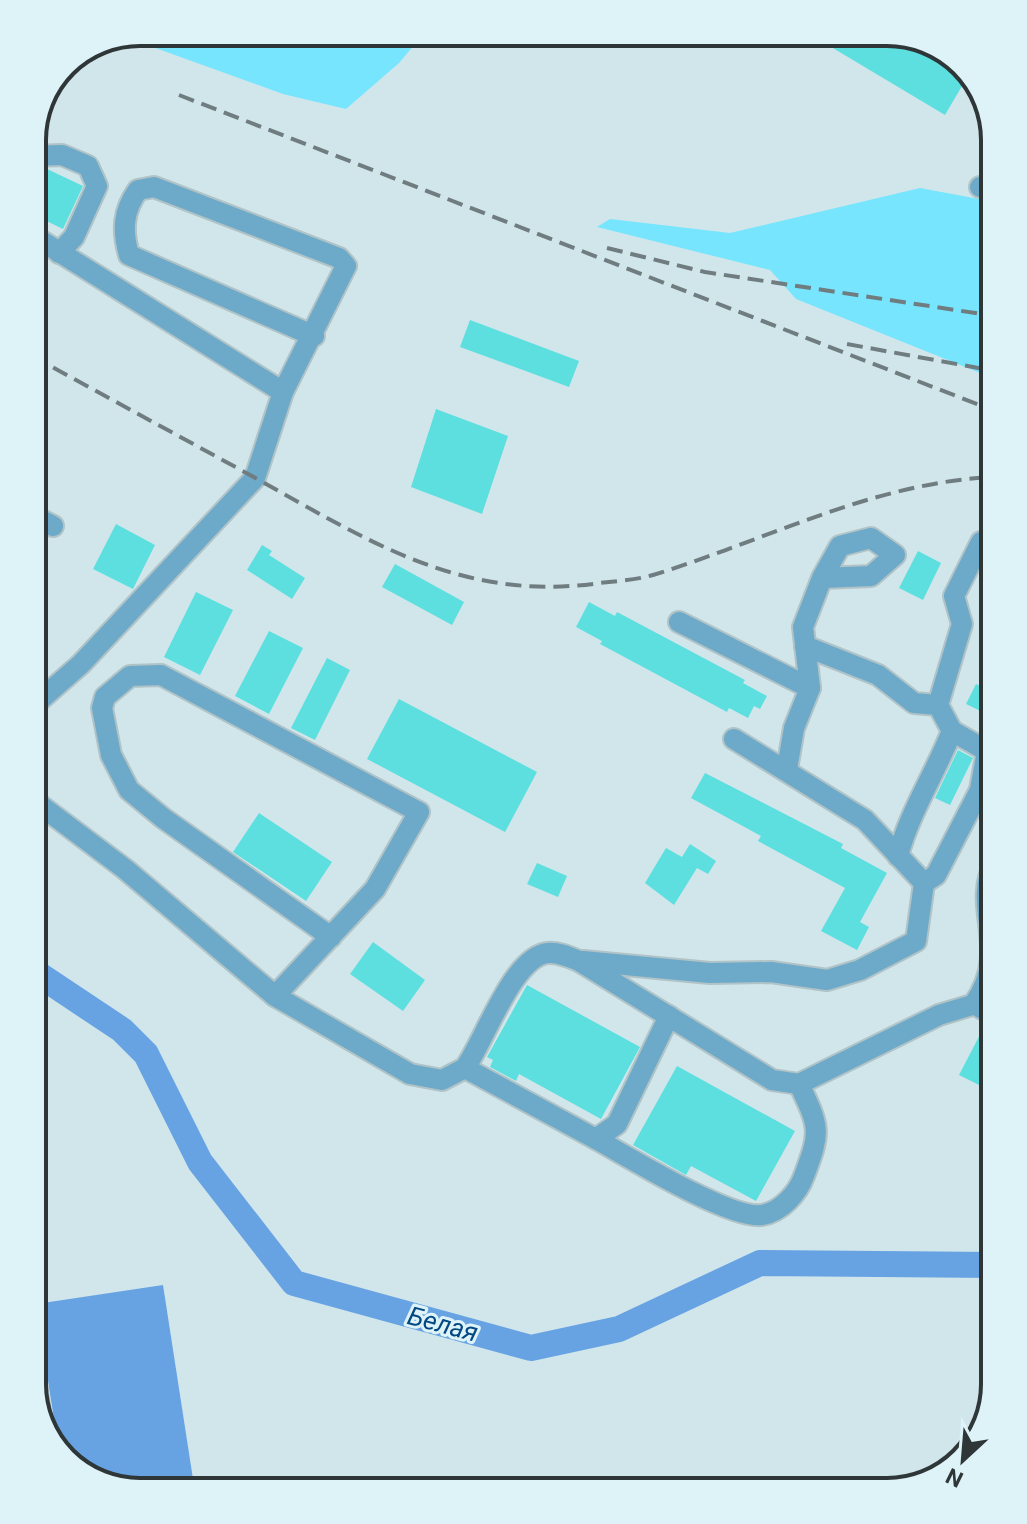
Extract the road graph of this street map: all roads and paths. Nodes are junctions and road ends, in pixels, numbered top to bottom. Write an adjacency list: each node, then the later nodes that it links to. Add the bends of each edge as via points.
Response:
1 (46, 156): 3 (lane, via 62,155 88,166 97,186 74,237)
2 (46, 244): 3 (lane)
3 (59, 253): 5 (lane)
4 (314, 336): 4 (lane, via 346,266 339,258 154,187 138,190 128,204 123,233 129,255); 5 (lane)
5 (283, 392): 13 (lane, via 255,478)
6 (46, 522): 7 (lane)
7 (53, 526)
8 (981, 542): 14 (lane, via 954,596 962,624)
9 (822, 578): 11 (lane, via 803,627)
10 (679, 622): 12 (lane)
11 (805, 646): 12 (lane); 14 (lane, via 878,675 914,703)
12 (810, 688): 18 (lane, via 794,728)
13 (46, 695)
14 (938, 705): 15 (lane)
15 (952, 731): 17 (lane); 22 (lane, via 908,819)
16 (734, 739): 18 (lane)
17 (981, 748)
18 (787, 769): 22 (lane, via 865,820)
19 (981, 784): 20 (lane)
20 (980, 790): 23 (lane, via 936,875)
21 (46, 810): 27 (lane)
22 (898, 856): 23 (lane)
23 (924, 883): 25 (lane, via 916,941 860,970 827,980)
24 (331, 937): 24 (lane, via 375,889 419,812 161,675 130,676 105,697 102,708 111,755 129,790); 27 (lane)
25 (579, 961): 31 (lane); 32 (lane, via 550,953 527,962)
26 (981, 991): 29 (lane)
27 (275, 996): 32 (lane, via 410,1074 442,1080)
28 (981, 1002): 29 (lane)
29 (974, 1004): 30 (lane); 33 (lane, via 939,1015)
30 (981, 1008)
31 (669, 1016): 33 (lane, via 772,1080); 34 (lane, via 617,1124)
32 (465, 1068): 34 (lane)
33 (799, 1084): 34 (lane, via 819,1137 800,1187 780,1209 760,1216 678,1184)
34 (596, 1139)

